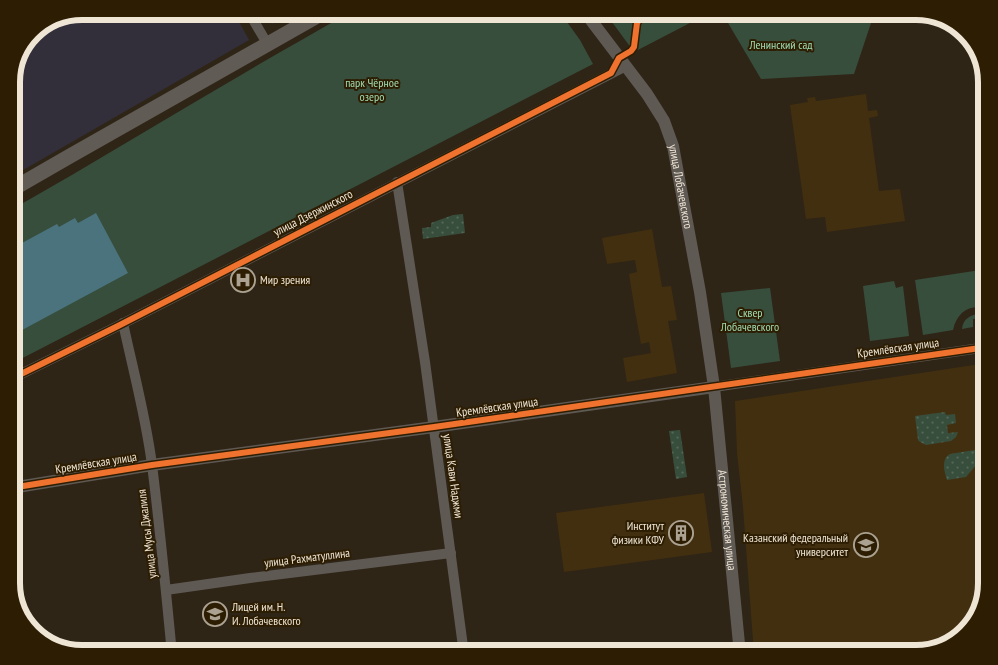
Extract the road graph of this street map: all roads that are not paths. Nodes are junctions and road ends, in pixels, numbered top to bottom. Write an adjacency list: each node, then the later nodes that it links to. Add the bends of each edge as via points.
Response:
1 (253, 20): 4 (street)
2 (311, 20): 4 (main road)
3 (591, 20): 5 (street, улица Лобачевского)
4 (268, 45): 7 (main road)
5 (626, 66): 6 (street, улица Дзержинского); 11 (street, улица Лобачевского, via 664,121 673,146)
6 (397, 182): 8 (street, улица Дзержинского); 12 (street, улица Кави Наджми)
7 (20, 185)
8 (123, 323): 10 (street, улица Дзержинского); 13 (street, улица Мусы Джалиля)
9 (978, 348): 11 (street, Кремлёвская улица)
10 (20, 374)
11 (714, 387): 12 (street, Кремлёвская улица); 19 (street, Астрономическая улица)
12 (434, 427): 13 (street, Кремлёвская улица); 15 (street, улица Кави Наджми)
13 (152, 465): 14 (street, Кремлёвская улица); 16 (street, улица Мусы Джалиля)
14 (20, 487)
15 (451, 553): 16 (street, улица Рахматуллина); 18 (street, улица Кави Наджми)
16 (166, 590): 17 (street, улица Мусы Джалиля)
17 (171, 645)
18 (463, 645)
19 (739, 645)

